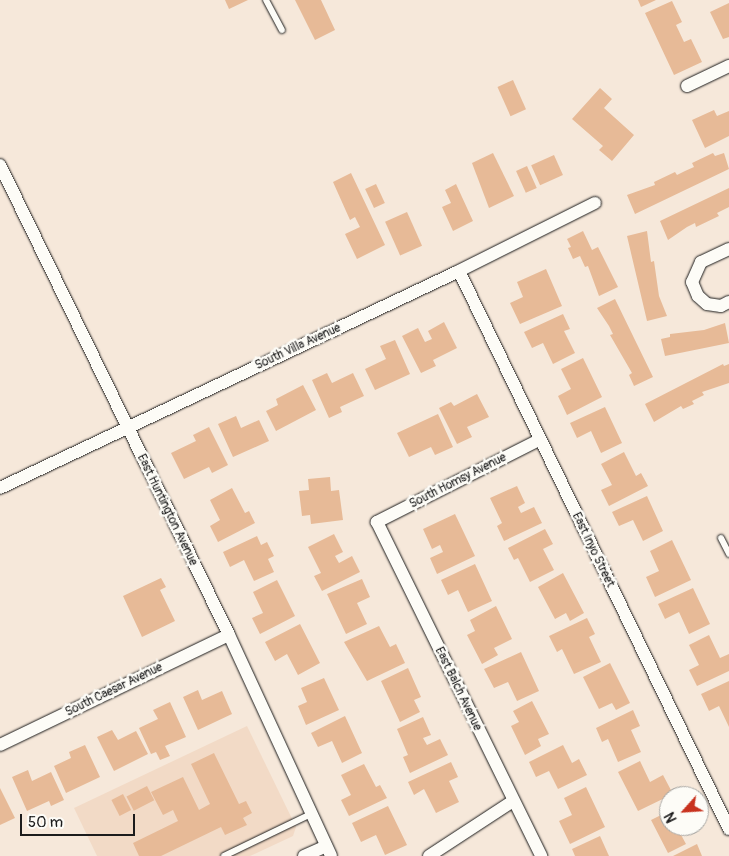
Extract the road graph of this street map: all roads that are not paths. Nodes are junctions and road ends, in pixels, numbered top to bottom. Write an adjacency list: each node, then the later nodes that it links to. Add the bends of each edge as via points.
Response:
1 (266, 0): 2 (lane)
2 (282, 30)
3 (729, 66): 4 (street)
4 (688, 86)
5 (0, 165): 10 (street, East Huntington Avenue)
6 (595, 203): 8 (street, South Villa Avenue)
7 (729, 249): 9 (street, via 701,262 692,282 698,296 707,304 721,306)
8 (459, 271): 10 (street, South Villa Avenue); 11 (street, East Inyo Street)
9 (729, 302)
10 (127, 429): 12 (street, South Villa Avenue); 16 (street, East Huntington Avenue)
11 (540, 440): 13 (street, South Homsy Avenue); 20 (street, East Inyo Street)
12 (0, 488)
13 (376, 522): 18 (street, East Balch Avenue)
14 (721, 538): 15 (lane)
15 (729, 554)
16 (229, 635): 17 (street, South Caesar Avenue); 19 (street, East Huntington Avenue)
17 (0, 745)
18 (513, 802): 24 (street); 25 (street, East Balch Avenue)
19 (311, 814): 21 (street, East Huntington Avenue); 22 (lane)
20 (729, 829)
21 (329, 851): 23 (street)
22 (224, 856)
23 (304, 856)
24 (429, 856)
25 (542, 856)

